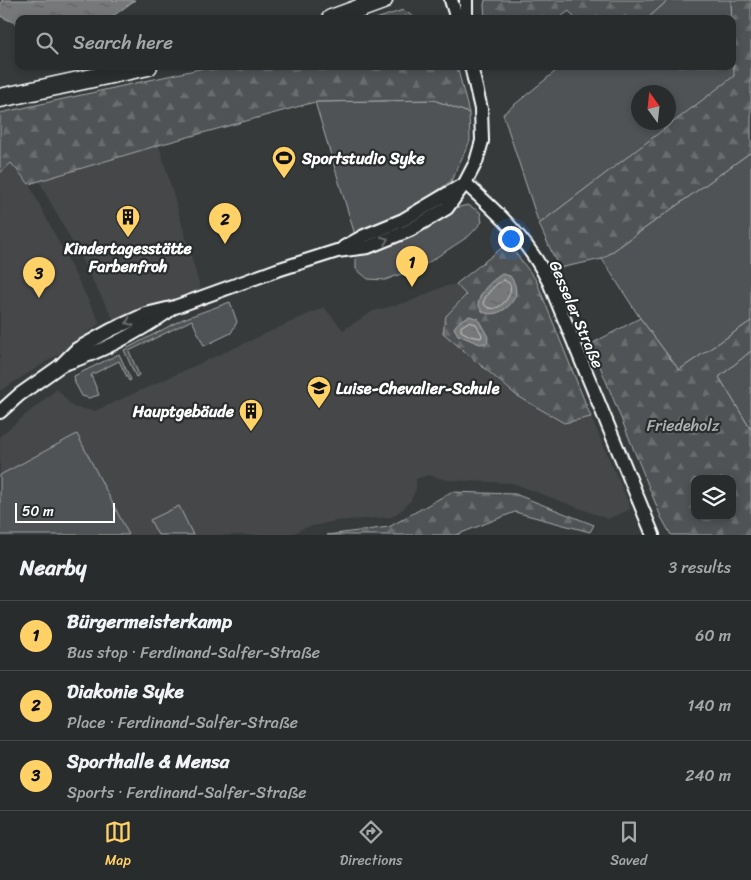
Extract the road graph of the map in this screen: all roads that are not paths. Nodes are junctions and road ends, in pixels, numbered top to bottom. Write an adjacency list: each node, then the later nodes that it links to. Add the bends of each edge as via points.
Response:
1 (383, 0): 4 (main road)
2 (451, 0): 5 (street)
3 (466, 0): 6 (street)
4 (342, 15)
5 (457, 15)
6 (466, 15)
7 (130, 70): 9 (main road)
8 (472, 70): 10 (street, via 481,109 482,141)
9 (0, 98)
10 (465, 183): 11 (street, via 447,208 410,230 368,247 337,251 277,270 175,307 151,324 60,366); 12 (street, Gesseler Straße, via 520,237 549,282)
11 (0, 412)
12 (653, 535)

